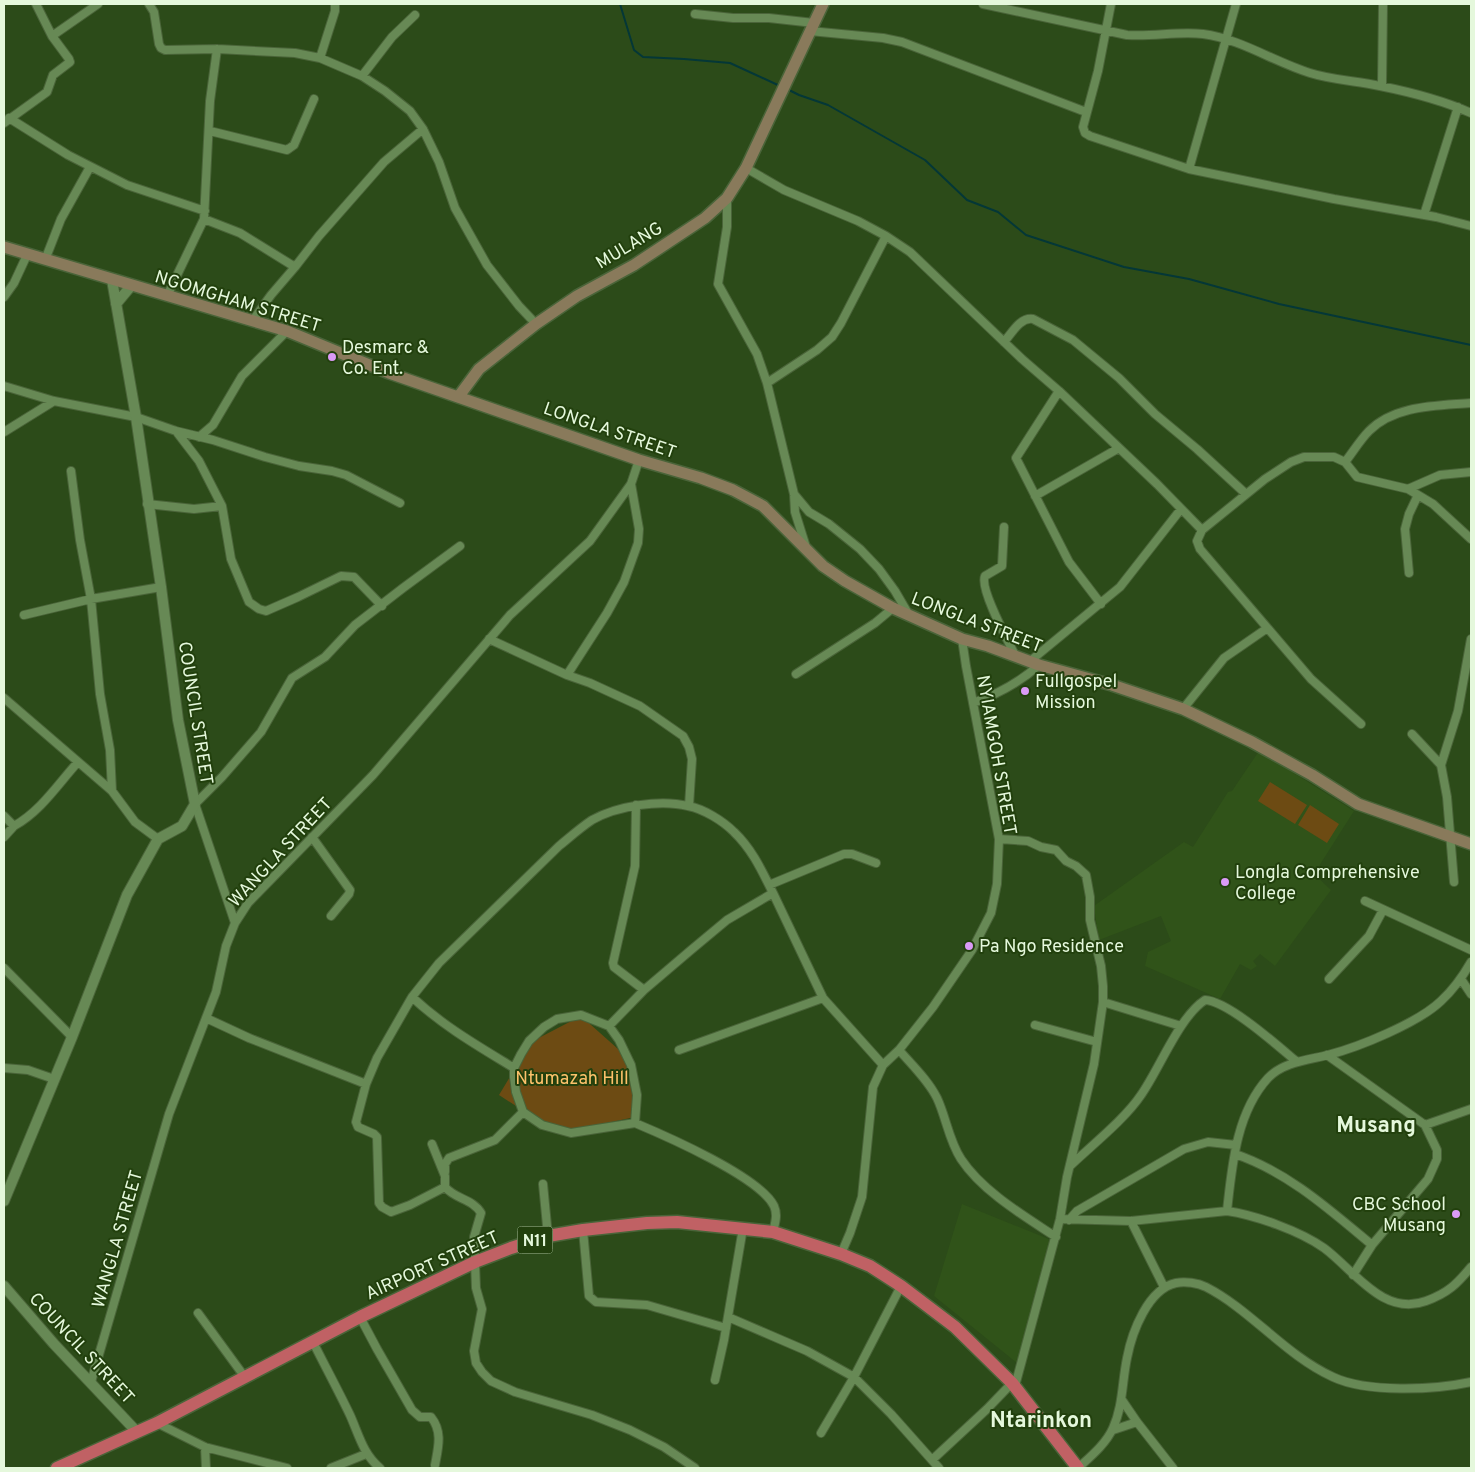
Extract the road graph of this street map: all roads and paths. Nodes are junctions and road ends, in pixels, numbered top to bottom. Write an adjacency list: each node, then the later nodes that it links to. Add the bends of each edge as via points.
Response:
1 (36, 4): 14 (street)
2 (98, 4): 14 (street)
3 (149, 4): 16 (street, via 154,12 161,48)
4 (335, 4): 17 (street)
5 (823, 4): 12 (main road, MULANG)
6 (983, 4): 13 (street)
7 (1111, 4): 13 (street)
8 (1236, 4): 15 (street)
9 (1383, 4): 19 (street)
10 (695, 14): 12 (street, via 769,18)
11 (415, 15): 18 (street, via 392,37)
12 (812, 27): 22 (street, via 902,42); 28 (main road, MULANG)
13 (1105, 30): 15 (street, via 1145,36 1203,34); 22 (street)
14 (52, 36): 24 (street, via 70,62 54,75 47,92)
15 (1226, 39): 19 (street, via 1310,73); 29 (street)
16 (217, 49): 17 (street, via 295,53); 26 (street, via 210,101)
17 (320, 58): 18 (street)
18 (362, 76): 25 (street, via 410,111)
19 (1382, 86): 21 (street)
20 (314, 99): 26 (street, via 294,145 286,150)
21 (1458, 107): 23 (street); 32 (street)
22 (1086, 112): 29 (street, via 1082,127 1090,136)
23 (1471, 113)
24 (7, 120): 27 (street)
25 (423, 130): 38 (street, via 384,162); 45 (street, via 439,162 455,208 486,265)
26 (210, 131): 31 (street)
27 (90, 167): 31 (street); 37 (street, via 61,219)
28 (746, 168): 30 (main road, MULANG); 34 (street, via 784,190)
29 (1189, 169): 32 (street)
30 (727, 198): 45 (main road, MULANG, via 692,227); 48 (street, via 727,227 718,284 757,354)
31 (204, 215): 38 (street); 41 (street)
32 (1424, 215): 33 (street)
33 (1471, 226)
34 (886, 236): 47 (street, via 910,252); 48 (street, via 832,337)
35 (4, 247): 36 (main road, NGOMGHAM STREET)
36 (27, 255): 37 (main road, NGOMGHAM STREET); 42 (street)
37 (45, 260): 39 (main road, NGOMGHAM STREET)
38 (295, 267): 44 (street)
39 (112, 280): 40 (main road, NGOMGHAM STREET); 43 (street, COUNCIL STREET)
40 (131, 286): 41 (main road, NGOMGHAM STREET); 43 (street)
41 (166, 296): 44 (main road, NGOMGHAM STREET)
42 (4, 298)
43 (116, 304): 54 (street, COUNCIL STREET)
44 (253, 320): 46 (main road, NGOMGHAM STREET)
45 (536, 324): 51 (main road, MULANG, via 479,369)
46 (287, 331): 51 (main road, NGOMGHAM STREET, via 389,373); 55 (street, via 242,376)
47 (1004, 342): 50 (street); 68 (street, via 1027,318 1073,340)
48 (767, 383): 67 (street)
49 (4, 386): 52 (street)
50 (1060, 392): 60 (street); 70 (street, via 1016,458)
51 (459, 396): 61 (main road, LONGLA STREET)
52 (54, 401): 54 (street); 57 (street)
53 (1471, 403): 62 (street, via 1402,411 1384,419 1369,431)
54 (136, 417): 56 (street); 72 (street, COUNCIL STREET)
55 (213, 425): 58 (street); 59 (street)
56 (176, 431): 58 (street); 73 (street, via 199,461)
57 (4, 432)
58 (199, 437): 59 (street)
59 (213, 440): 71 (street, via 274,460 346,475)
60 (1120, 448): 70 (street); 74 (street)
61 (640, 460): 65 (street, WANGLA STREET); 79 (main road, LONGLA STREET, via 701,478 760,504)
62 (1345, 462): 66 (street, via 1357,477); 68 (street, via 1334,457 1304,457 1291,462)
63 (71, 471): 82 (street)
64 (1471, 472): 66 (street, via 1440,475)
65 (631, 484): 89 (street, WANGLA STREET, via 590,541 510,615); 95 (street, via 639,529 638,543 624,582)
66 (1408, 489): 69 (street)
67 (794, 494): 79 (street, via 795,512); 87 (street, via 809,512 860,549 884,577)
68 (1246, 494): 76 (street)
69 (1418, 495): 77 (street); 80 (street, via 1405,529)
70 (1035, 496): 83 (street, via 1069,562)
71 (400, 503)
72 (148, 504): 73 (street, via 194,509); 81 (street, COUNCIL STREET)
73 (222, 506): 84 (street, via 231,559 249,602 259,609 274,608 341,576 354,577)
74 (1182, 509): 76 (street); 83 (street, via 1120,587)
75 (1004, 527): 92 (street, via 1002,566 984,576 983,582)
76 (1202, 530): 88 (street, via 1197,541 1200,549)
77 (1471, 538)
78 (460, 546): 84 (street)
79 (807, 549): 85 (main road, LONGLA STREET, via 845,581)
80 (1409, 574)
81 (161, 587): 82 (street); 104 (street, COUNCIL STREET, via 178,720)
82 (91, 598): 86 (street); 103 (street)
83 (1101, 604): 93 (street)
84 (382, 606): 104 (street, via 356,625 324,657 292,678 261,732)
85 (893, 608): 87 (main road, LONGLA STREET); 94 (street)
86 (24, 615)
87 (909, 615): 90 (main road, LONGLA STREET)
88 (1266, 629): 98 (street, via 1224,658); 99 (street, via 1311,679)
89 (489, 639): 95 (street); 110 (street, WANGLA STREET, via 373,775)
90 (962, 639): 92 (main road, LONGLA STREET); 97 (street, NYIAMGOH STREET)
91 (1471, 639): 102 (street, via 1458,710)
92 (1016, 657): 93 (main road, LONGLA STREET)
93 (1034, 663): 97 (street, via 1018,683); 98 (main road, LONGLA STREET)
94 (796, 674)
95 (567, 675): 106 (street, via 640,706 683,736 690,747 692,759)
96 (4, 698): 101 (street)
97 (973, 703): 113 (street, NYIAMGOH STREET)
98 (1183, 710): 111 (main road, LONGLA STREET, via 1252,742 1358,804)
99 (1361, 724)
100 (1412, 734): 102 (street)
101 (78, 762): 103 (street); 108 (street, via 40,806)
102 (1442, 765): 111 (street)
103 (112, 791): 112 (street, via 135,822)
104 (195, 804): 112 (street, COUNCIL STREET, via 182,826); 122 (street)
105 (636, 805): 106 (street, via 667,803); 128 (street, via 635,866 612,963); 130 (street, via 609,813 576,831 439,963)
106 (689, 806): 117 (street, via 733,830 745,843)
107 (4, 816): 108 (street)
108 (14, 826): 109 (street)
109 (4, 837)
110 (312, 837): 121 (street, via 350,890); 122 (street, WANGLA STREET, via 248,903)
111 (1452, 838): 114 (main road, LONGLA STREET); 116 (street)
112 (158, 839): 137 (street, via 127,895)
113 (999, 839): 132 (street, via 1028,841 1056,850 1086,875 1090,920 1101,966); 140 (street, NYIAMGOH STREET, via 998,884 991,914 932,1007)
114 (1471, 844)
115 (876, 863): 117 (street, via 844,854)
116 (1454, 882)
117 (769, 885): 118 (street)
118 (773, 893): 128 (street, via 728,920); 131 (street)
119 (1365, 901): 120 (street)
120 (1383, 910): 123 (street); 126 (street, via 1369,936)
121 (331, 916)
122 (235, 924): 133 (street, WANGLA STREET)
123 (1471, 950)
124 (1471, 962): 127 (street)
125 (4, 969): 137 (street)
126 (1329, 979)
127 (1461, 979): 129 (street); 141 (street, via 1442,1001 1413,1020 1359,1045)
128 (644, 990): 135 (street)
129 (1471, 994)
130 (412, 997): 145 (street, via 451,1030); 147 (street, via 386,1040)
131 (823, 998): 139 (street); 143 (street)
132 (1103, 1002): 136 (street); 138 (street)
133 (206, 1018): 147 (street); 185 (street, WANGLA STREET, via 169,1114)
134 (1035, 1025): 138 (street)
135 (609, 1026): 145 (street, via 581,1015 557,1019 529,1041); 150 (street, via 631,1065 637,1095)
136 (1181, 1026): 142 (street, via 1203,1001 1211,1000 1258,1030); 155 (street, via 1133,1105)
137 (72, 1037): 146 (street)
138 (1097, 1042): 155 (street)
139 (679, 1050)
140 (899, 1050): 143 (street, NYIAMGOH STREET); 168 (street, via 927,1081 937,1098 960,1157 970,1171 1020,1213)
141 (1327, 1055): 142 (street); 151 (street)
142 (1297, 1062): 153 (street, via 1268,1078 1250,1106)
143 (883, 1065): 170 (street, NYIAMGOH STREET, via 873,1088 862,1197)
144 (4, 1068): 146 (street, via 28,1070)
145 (514, 1068): 149 (street, via 516,1092)
146 (54, 1079): 159 (street)
147 (366, 1084): 158 (street, via 356,1122 358,1127 377,1137 379,1203 382,1207 391,1212)
148 (1471, 1109): 151 (street)
149 (523, 1112): 150 (street, via 542,1124 571,1133); 156 (street, via 495,1140 450,1158 445,1164)
150 (635, 1124): 166 (street, via 678,1141 768,1196 776,1214)
151 (1425, 1125): 169 (street, via 1437,1150 1433,1170)
152 (432, 1144): 156 (street)
153 (1236, 1145): 154 (street); 162 (street, via 1208,1142 1184,1149 1077,1211)
154 (1235, 1154): 160 (street); 169 (street, via 1299,1186)
155 (1070, 1166): 161 (street)
156 (445, 1176): 158 (street)
157 (543, 1184): 167 (street)
158 (445, 1187): 171 (street, via 451,1194 474,1204 480,1213 474,1236)
159 (4, 1201)
160 (1227, 1211): 163 (street); 173 (street, via 1280,1226 1316,1243)
161 (1060, 1219): 162 (street); 168 (street)
162 (1069, 1220): 163 (street)
163 (1131, 1221): 176 (street)
164 (744, 1228): 165 (highway, AIRPORT STREET / N11, via 677,1222); 166 (highway, AIRPORT STREET / N11); 179 (street)
165 (583, 1230): 167 (highway, AIRPORT STREET / N11); 180 (street, via 591,1299 647,1305)
166 (773, 1232): 170 (highway, AIRPORT STREET / N11)
167 (548, 1236): 171 (highway, AIRPORT STREET / N11)
168 (1056, 1237): 187 (street)
169 (1372, 1246): 173 (street)
170 (841, 1254): 175 (highway, AIRPORT STREET / N11, via 870,1266)
171 (475, 1262): 178 (highway, AIRPORT STREET / N11); 203 (street, via 476,1288 482,1309 474,1351 476,1362 491,1381 630,1430)
172 (1471, 1267): 173 (street, via 1448,1291 1417,1304 1387,1300)
173 (1353, 1274)
174 (4, 1286): 185 (street, COUNCIL STREET)
175 (901, 1286): 183 (street); 187 (highway, AIRPORT STREET / N11, via 954,1328)
176 (1164, 1287): 186 (street, via 1178,1282 1205,1287 1313,1366 1346,1382 1400,1388); 188 (street, via 1147,1304 1136,1326 1127,1356)
177 (198, 1313): 182 (street)
178 (360, 1317): 181 (highway, AIRPORT STREET / N11); 197 (street, via 412,1410 420,1417 431,1418 436,1424 440,1435)
179 (728, 1317): 180 (street); 183 (street, via 807,1351)
180 (726, 1328): 184 (street)
181 (313, 1342): 182 (highway, AIRPORT STREET / N11); 195 (street)
182 (244, 1376): 190 (highway, AIRPORT STREET / N11)
183 (854, 1377): 193 (street); 196 (street)
184 (714, 1380)
185 (91, 1382): 192 (street, COUNCIL STREET)
186 (1471, 1382)
187 (1014, 1384): 196 (street); 205 (highway, N11)
188 (1122, 1400): 189 (street); 191 (street)
189 (1137, 1422): 191 (street); 206 (street)
190 (157, 1423): 192 (highway, AIRPORT STREET / N11); 194 (street)
191 (1113, 1430): 205 (street)
192 (137, 1432): 198 (highway, AIRPORT STREET / N11)
193 (821, 1433)
194 (205, 1447): 199 (street); 200 (street)
195 (366, 1454): 201 (street); 202 (street)
196 (932, 1460): 204 (street)
197 (435, 1464)
198 (57, 1468)
199 (206, 1468)
200 (287, 1468)
201 (331, 1468)
202 (380, 1468)
203 (695, 1468)
204 (939, 1468)
205 (1078, 1468)
206 (1174, 1468)

